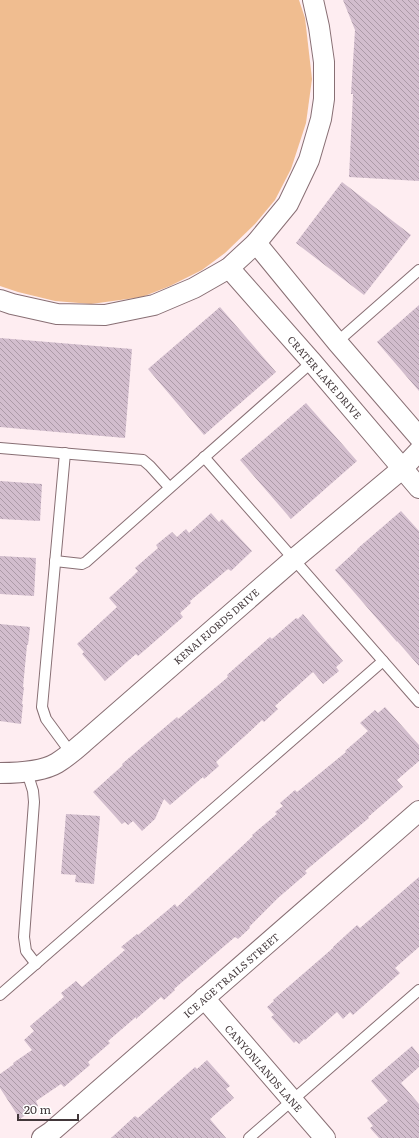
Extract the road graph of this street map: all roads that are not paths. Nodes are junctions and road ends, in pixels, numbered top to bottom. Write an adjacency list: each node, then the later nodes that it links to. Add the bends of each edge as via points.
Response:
1 (313, 0): 2 (street, via 324,62 321,119 309,160 288,204)
2 (256, 243): 3 (street); 6 (street)
3 (229, 268): 5 (street, via 194,288 154,305 105,315 57,314); 7 (street, CRATER LAKE DRIVE)
4 (419, 270): 6 (lane)
5 (0, 300)
6 (337, 342): 8 (street)
7 (312, 362): 12 (lane); 13 (street, CRATER LAKE DRIVE)
8 (419, 437)
9 (0, 448): 11 (lane)
10 (419, 450): 13 (street, KENAI FJORDS DRIVE)
11 (65, 453): 14 (lane, via 144,460); 17 (lane)
12 (204, 457): 14 (lane); 16 (lane)
13 (403, 468): 15 (street, CRATER LAKE DRIVE); 16 (street, KENAI FJORDS DRIVE)
14 (169, 488): 17 (lane, via 86,562 82,564)
15 (419, 488)
16 (294, 559): 18 (lane); 20 (street, KENAI FJORDS DRIVE)
17 (55, 561): 20 (lane, via 42,707 46,719)
18 (383, 661): 19 (lane); 24 (lane)
19 (419, 702)
20 (71, 753): 21 (street, KENAI FJORDS DRIVE, via 56,764)
21 (27, 772): 22 (street, KENAI FJORDS DRIVE); 24 (lane, via 34,802 24,937 26,951)
22 (0, 773)
23 (419, 811): 27 (street, ICE AGE TRAILS STREET)
24 (36, 964): 26 (lane)
25 (419, 990): 28 (lane)
26 (0, 995)
27 (204, 998): 28 (street, CANYONLANDS LANE); 29 (street, ICE AGE TRAILS STREET)
28 (292, 1100): 30 (lane); 31 (street, CANYONLANDS LANE)
29 (42, 1138)
30 (249, 1138)
31 (325, 1138)

